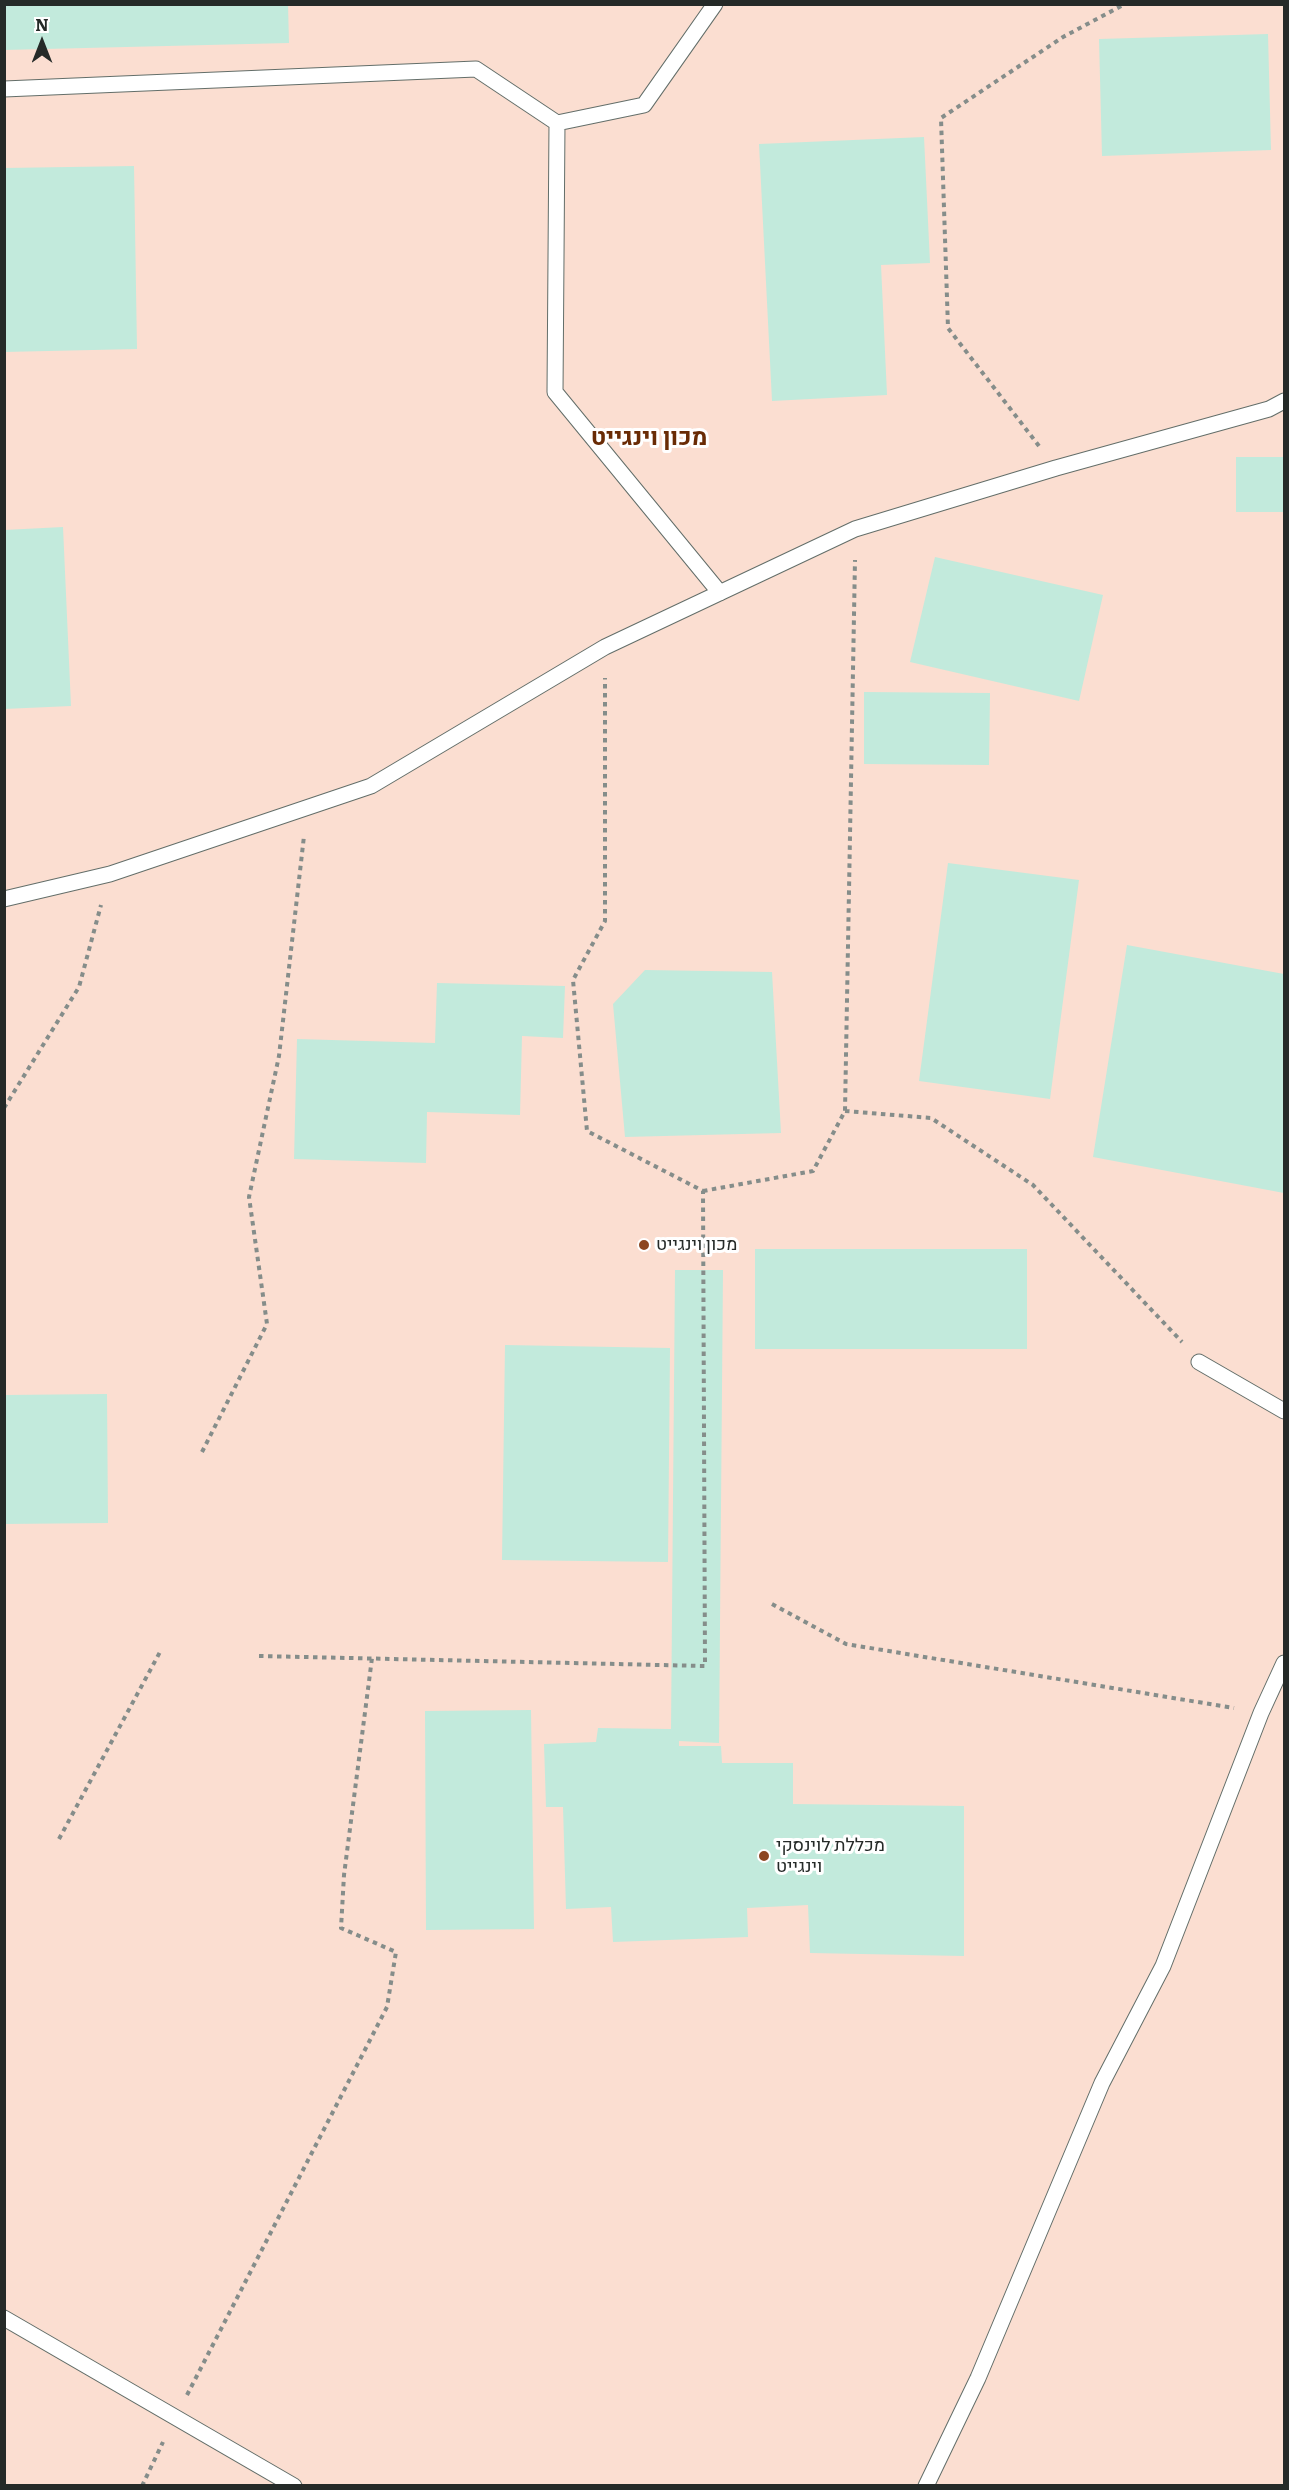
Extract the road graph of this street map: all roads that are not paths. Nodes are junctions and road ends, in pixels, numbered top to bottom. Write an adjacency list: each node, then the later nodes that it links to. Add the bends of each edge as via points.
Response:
1 (715, 4): 3 (lane, via 644,105)
2 (4, 89): 3 (lane, via 476,69)
3 (557, 123): 5 (lane, via 555,392)
4 (1284, 401): 5 (lane, via 1269,409 855,529)
5 (720, 593): 6 (lane, via 605,647 371,786 110,874)
6 (4, 899)
7 (1199, 1362): 8 (lane)
8 (1284, 1412)
9 (1284, 1663): 12 (lane, via 1163,1966 1102,2083 978,2378)
10 (4, 2318): 11 (lane)
11 (294, 2486)
12 (926, 2486)

